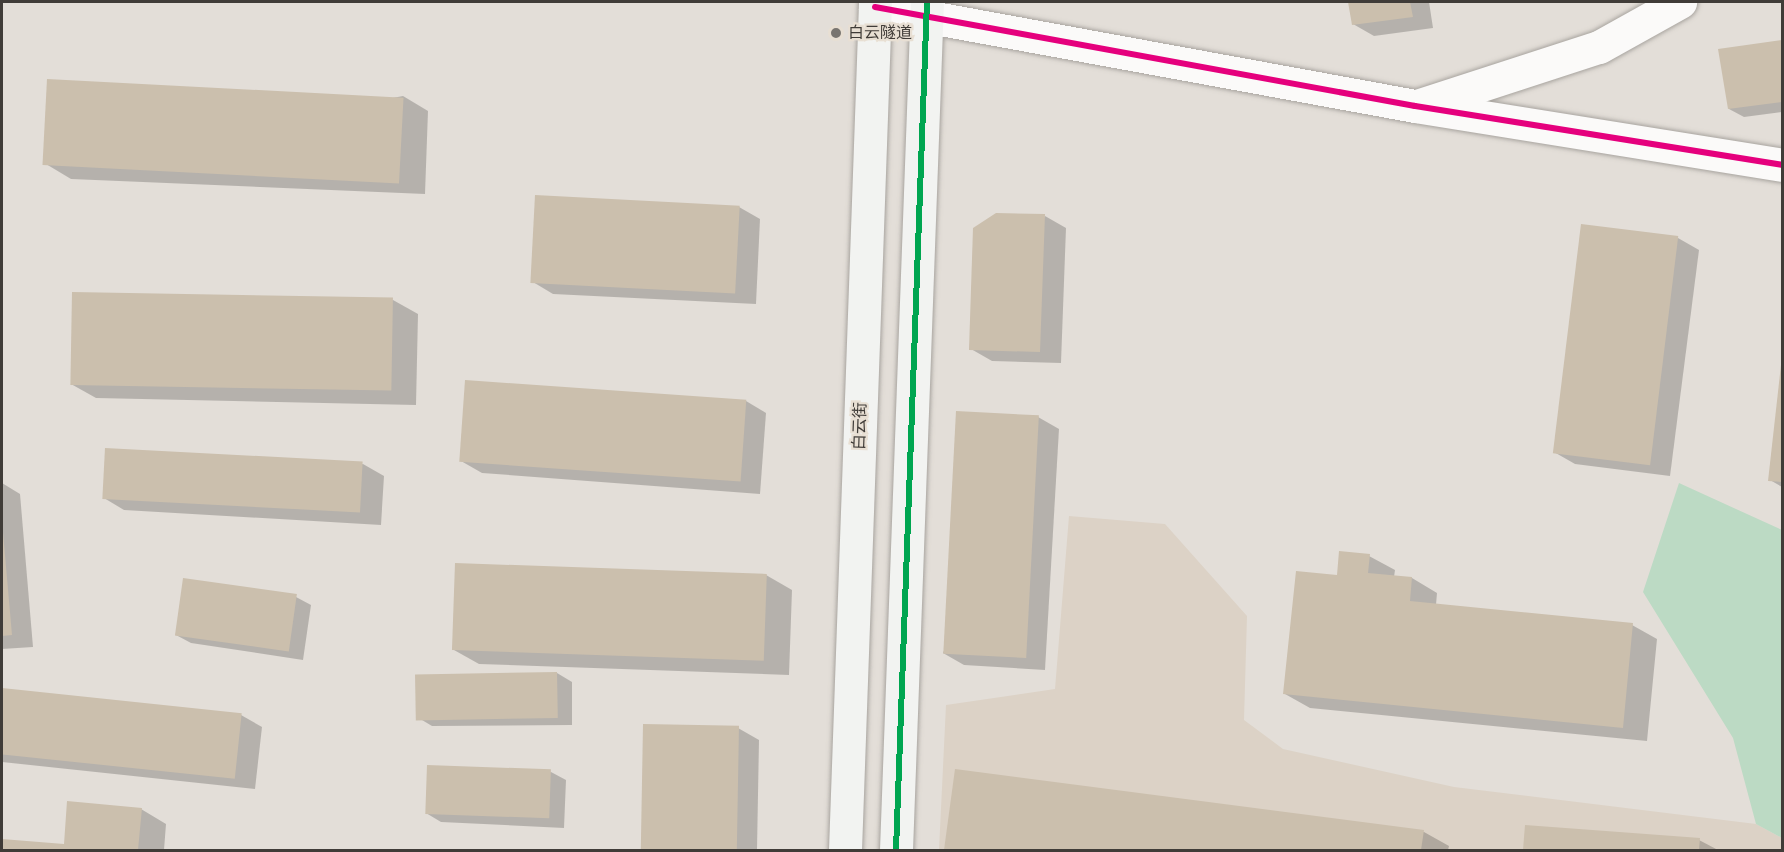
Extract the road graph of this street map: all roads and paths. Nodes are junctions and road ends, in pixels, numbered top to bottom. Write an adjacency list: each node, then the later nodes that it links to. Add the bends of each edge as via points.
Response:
1 (1680, 2): 4 (street, via 1599,47)
2 (875, 4): 3 (street); 6 (main road, 白云街)
3 (927, 9): 4 (street); 7 (main road)
4 (1416, 106): 5 (street)
5 (1782, 165)
6 (845, 850)
7 (896, 850)

